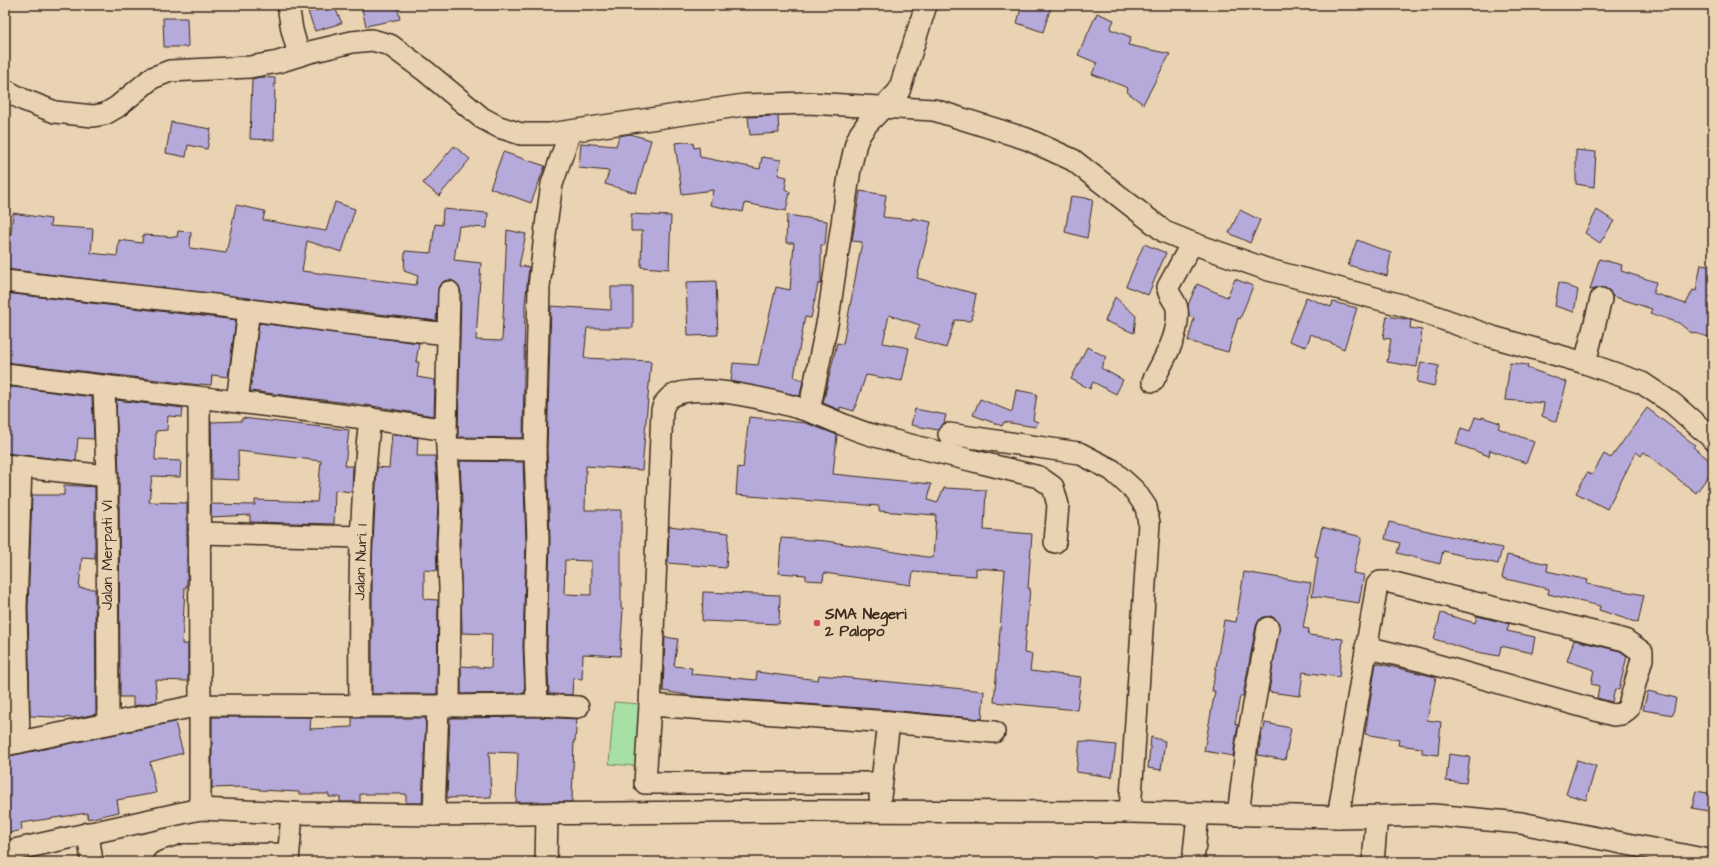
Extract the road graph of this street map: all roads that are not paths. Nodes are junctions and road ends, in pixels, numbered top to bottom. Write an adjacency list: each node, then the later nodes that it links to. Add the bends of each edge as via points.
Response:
1 (288, 5): 3 (street)
2 (926, 5): 5 (street, via 899,91)
3 (299, 55): 4 (street, via 250,67 170,71 152,78 117,107 105,114 93,116 55,112); 6 (street, via 352,42 377,41 390,45 482,118 499,127 521,134)
4 (5, 90)
5 (885, 106): 6 (street, via 808,103 744,105); 7 (street, via 934,110 1027,139 1074,160 1165,232); 19 (street, via 860,134 856,143 828,319)
6 (570, 132): 24 (street, via 552,184 539,287)
7 (1192, 243): 13 (street, via 1269,270 1410,307 1493,337); 15 (street, via 1168,287 1168,292 1177,306 1177,329)
8 (5, 281): 11 (street)
9 (449, 292): 12 (street)
10 (1601, 300): 13 (street)
11 (249, 310): 12 (street); 18 (street)
12 (448, 334): 23 (street)
13 (1585, 361): 22 (street, via 1648,387 1672,403)
14 (5, 374): 16 (street)
15 (1153, 381)
16 (104, 387): 17 (street); 26 (street, Jalan Merpati VI)
17 (199, 398): 18 (street); 27 (street)
18 (237, 401): 20 (street)
19 (809, 411): 29 (street, via 870,434 1039,477 1053,487 1058,505); 34 (street, via 772,401 710,390 685,391 665,401 662,410)
20 (370, 418): 23 (street); 28 (street, Jalan Nuri. I, via 364,466)
21 (949, 434): 47 (street, via 1079,453 1112,470 1135,491 1146,507 1149,523)
22 (1713, 438)
23 (447, 440): 24 (street); 36 (street, via 450,588)
24 (535, 450): 33 (street, via 538,540 535,647)
25 (13, 466): 26 (street); 41 (street, via 16,608)
26 (107, 476): 39 (street, Jalan Merpati VI)
27 (199, 533): 28 (street); 32 (street)
28 (362, 537): 35 (street, Jalan Nuri. I)
29 (1056, 542)
30 (1268, 628): 52 (street, via 1247,743)
31 (1366, 647): 31 (street, via 1377,585 1384,581 1496,606 1625,640 1642,652 1642,659 1628,709 1621,714 1613,715); 54 (street)
32 (200, 705): 35 (street); 39 (street); 44 (street)
33 (537, 705): 36 (street); 37 (street)
34 (650, 705): 38 (street); 42 (street)
35 (360, 706): 36 (street)
36 (444, 706): 49 (street)
37 (578, 707)
38 (889, 722): 40 (street); 43 (street)
39 (108, 723): 41 (street)
40 (994, 732)
41 (12, 744)
42 (645, 783): 43 (street); 46 (street)
43 (882, 784): 45 (street)
44 (200, 809): 48 (street); 55 (street)
45 (878, 811): 46 (street); 47 (street)
46 (644, 812): 50 (street)
47 (1130, 812): 51 (street)
48 (292, 813): 49 (street); 58 (street)
49 (434, 815): 50 (street)
50 (547, 815): 62 (street)
51 (1198, 815): 52 (street); 63 (street)
52 (1238, 816): 54 (street)
53 (1377, 816): 54 (street); 59 (street, via 1433,815 1521,823); 64 (street)
54 (1338, 817)
55 (88, 833): 56 (street); 60 (street)
56 (5, 852)
57 (184, 858): 58 (street); 61 (street)
58 (288, 858)
59 (1713, 861)
60 (92, 862)
61 (163, 862)
62 (546, 862)
63 (1193, 862)
64 (1373, 862)

